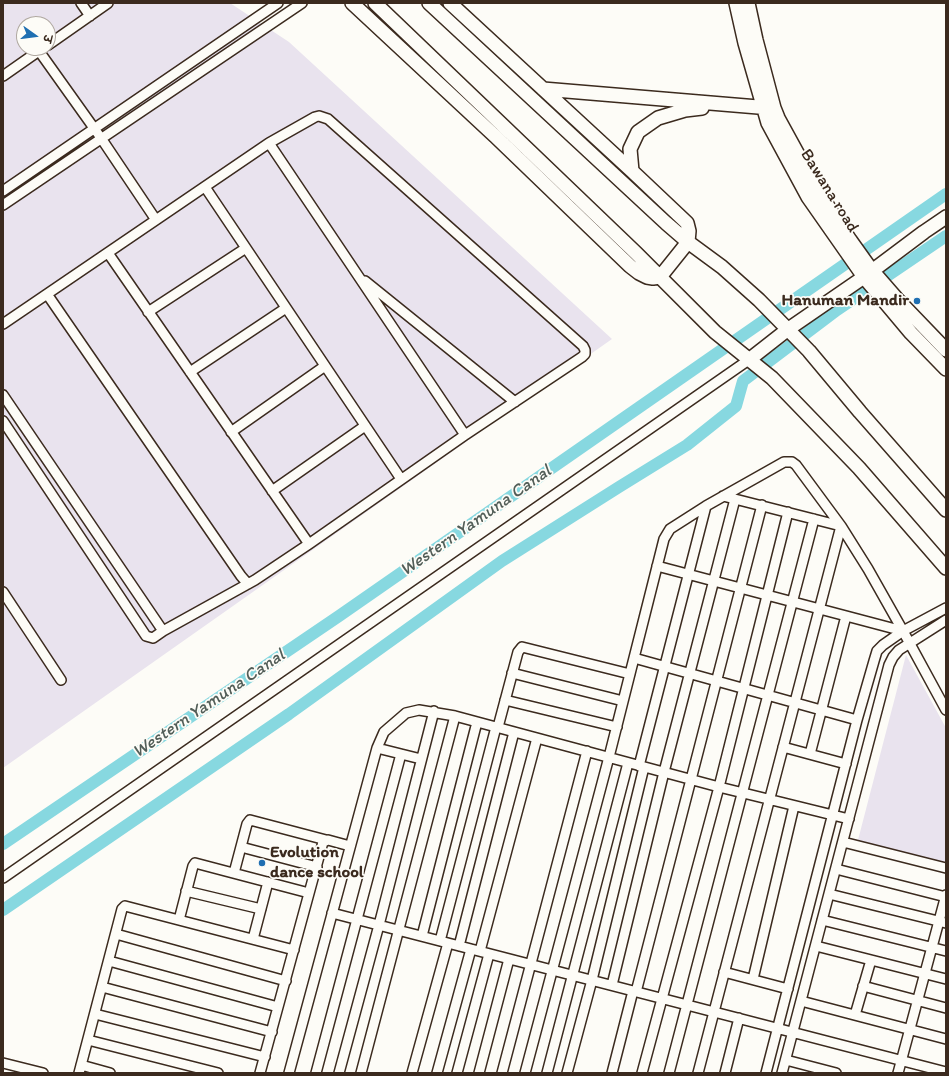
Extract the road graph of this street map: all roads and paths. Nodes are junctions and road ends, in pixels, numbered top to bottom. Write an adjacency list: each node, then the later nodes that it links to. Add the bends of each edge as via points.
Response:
1 (81, 3): 11 (street)
2 (108, 3): 11 (street)
3 (278, 3): 19 (street)
4 (302, 3): 20 (street)
5 (352, 3): 34 (street, via 496,136 630,266 647,277)
6 (375, 3): 34 (street)
7 (429, 3): 28 (street)
8 (450, 3): 16 (street)
9 (736, 3): 17 (street, Bawana road, via 745,42)
10 (748, 3): 17 (street, Bawana road)
11 (90, 16): 12 (street)
12 (56, 39)
13 (31, 56): 15 (street)
14 (46, 56): 19 (street)
15 (3, 76)
16 (543, 89): 17 (street); 22 (street)
17 (768, 108): 18 (street, Bawana road); 29 (street, Bawana road, via 778,118)
18 (768, 123): 22 (street, via 749,114 718,108 685,110 658,118 638,132 630,149); 29 (street, Bawana road, via 808,197)
19 (94, 129): 20 (street); 24 (street)
20 (101, 138): 25 (street); 27 (street)
21 (269, 143): 23 (street); 33 (street); 46 (street, via 315,117 323,116 328,119 583,346 585,354 582,357)
22 (632, 171): 28 (street, via 687,223)
23 (205, 187): 27 (street); 30 (street)
24 (3, 192)
25 (3, 205)
26 (946, 217): 32 (street)
27 (156, 220): 31 (street)
28 (688, 242): 34 (street); 39 (street, via 722,267 759,300)
29 (846, 242): 32 (street, Bawana road)
30 (246, 248): 36 (street); 37 (street)
31 (108, 253): 35 (street); 37 (street)
32 (867, 272): 39 (street); 40 (street, Bawana road); 43 (street, Bawana road, via 911,333)
33 (357, 275): 46 (street); 50 (street)
34 (660, 277): 41 (street, via 715,332)
35 (47, 294): 38 (street); 66 (street)
36 (286, 308): 42 (street); 44 (street)
37 (148, 312): 44 (street)
38 (3, 324)
39 (788, 331): 41 (street); 57 (street)
40 (946, 350)
41 (750, 360): 63 (street, via 772,378 859,468); 126 (street)
42 (325, 366): 48 (street); 49 (street)
43 (946, 369)
44 (190, 372): 49 (street)
45 (3, 395): 75 (street)
46 (515, 402): 50 (street)
47 (3, 420): 75 (street, via 146,636 153,638)
48 (365, 426): 51 (street); 52 (street)
49 (232, 432): 52 (street)
50 (465, 435): 51 (street)
51 (401, 479): 61 (street)
52 (272, 491): 61 (street)
53 (722, 496): 54 (street); 56 (street); 60 (street, via 784,462 792,462)
54 (735, 498): 55 (street); 65 (street)
55 (762, 505): 58 (street); 67 (street)
56 (706, 506): 62 (street, via 670,529); 64 (street)
57 (946, 510)
58 (788, 512): 59 (street); 69 (street)
59 (814, 519): 60 (street); 70 (street)
60 (841, 526): 72 (street); 76 (street)
61 (309, 544): 66 (street)
62 (657, 566): 64 (street); 78 (street)
63 (946, 568)
64 (688, 574): 65 (street); 79 (street)
65 (714, 581): 67 (street); 81 (street)
66 (248, 584): 75 (street)
67 (740, 588): 69 (street); 84 (street)
68 (3, 592): 83 (street)
69 (767, 595): 70 (street); 85 (street)
70 (793, 602): 72 (street); 86 (street)
71 (946, 608): 76 (street)
72 (819, 609): 73 (street); 89 (street)
73 (846, 616): 76 (street); 90 (street)
74 (946, 620): 77 (street)
75 (163, 631)
76 (903, 631): 77 (street); 94 (street, via 877,652)
77 (909, 642): 91 (street); 117 (street, via 899,650 889,665)
78 (634, 658): 79 (street); 82 (street)
79 (665, 667): 81 (street); 109 (street)
80 (512, 673): 82 (street, via 518,652 525,648); 87 (street); 88 (street)
81 (690, 673): 84 (street); 110 (street)
82 (630, 674): 88 (street)
83 (61, 680)
84 (716, 680): 85 (street); 111 (street)
85 (744, 688): 86 (street); 112 (street)
86 (769, 695): 89 (street); 113 (street)
87 (505, 700): 96 (street); 97 (street)
88 (623, 701): 97 (street)
89 (795, 702): 90 (street); 100 (street)
90 (822, 709): 94 (street); 104 (street)
91 (946, 710)
92 (434, 711): 93 (street); 101 (street, via 419,710 406,713 384,732); 106 (street)
93 (455, 716): 95 (street); 139 (street)
94 (857, 720): 108 (street)
95 (477, 722): 96 (street); 141 (street)
96 (497, 727): 98 (street); 143 (street)
97 (617, 727): 105 (street)
98 (514, 732): 99 (street); 144 (street)
99 (537, 738): 102 (street); 148 (street)
100 (783, 747): 104 (street); 114 (street)
101 (377, 748): 103 (street); 120 (street)
102 (587, 751): 105 (street); 153 (street)
103 (401, 754): 106 (street); 134 (street)
104 (810, 754): 108 (street)
105 (609, 757): 107 (street); 154 (street)
106 (421, 760): 138 (street)
107 (628, 763): 109 (street); 157 (street)
108 (846, 764): 116 (street)
109 (642, 766): 110 (street); 161 (street)
110 (664, 772): 111 (street); 162 (street)
111 (691, 780): 112 (street); 166 (street)
112 (719, 787): 113 (street); 167 (street)
113 (743, 793): 114 (street); 170 (street)
114 (769, 800): 115 (street); 155 (street)
115 (794, 806): 116 (street); 158 (street)
116 (833, 815): 117 (street); 165 (street)
117 (849, 819): 119 (street)
118 (326, 840): 120 (street); 121 (street, via 250,820); 122 (street, via 323,842)
119 (843, 842): 123 (street); 124 (street)
120 (350, 846): 133 (street)
121 (241, 847): 122 (street); 125 (street)
122 (317, 867): 129 (street)
123 (946, 868)
124 (836, 869): 130 (street); 131 (street)
125 (234, 873): 127 (street); 128 (street, via 195,863)
126 (3, 878)
127 (268, 882): 129 (street); 132 (street)
128 (186, 891): 132 (street); 135 (street)
129 (310, 893): 147 (street)
130 (829, 894): 136 (street); 137 (street)
131 (946, 896): 137 (street)
132 (261, 910): 142 (street)
133 (332, 913): 134 (street); 194 (street)
134 (356, 919): 138 (street); 195 (street)
135 (179, 920): 140 (street, via 125,906); 142 (street)
136 (822, 920): 145 (street); 146 (street)
137 (942, 922): 146 (street)
138 (379, 925): 139 (street); 196 (street)
139 (399, 930): 141 (street); 197 (street)
140 (116, 934): 152 (street); 160 (street)
141 (422, 936): 143 (street)
142 (253, 939): 147 (street)
143 (444, 942): 144 (street); 198 (street)
144 (459, 946): 148 (street)
145 (816, 946): 151 (street); 169 (street)
146 (933, 947): 149 (street); 156 (street)
147 (294, 950): 160 (street)
148 (480, 951): 150 (street); 199 (street); 200 (street)
149 (946, 951)
150 (509, 959): 153 (street); 201 (street)
151 (871, 960): 156 (street); 163 (street)
152 (109, 961): 164 (street); 171 (street)
153 (530, 964): 154 (street); 202 (street)
154 (553, 970): 157 (street); 203 (street)
155 (724, 972): 158 (street); 173 (street)
156 (924, 974): 159 (street); 168 (street)
157 (573, 975): 161 (street); 204 (street)
158 (753, 979): 165 (street)
159 (946, 979)
160 (286, 980): 171 (street)
161 (592, 980): 162 (street); 205 (street)
162 (612, 986): 166 (street)
163 (863, 986): 168 (street); 175 (street)
164 (102, 987): 174 (street); 179 (street)
165 (788, 989): 177 (street)
166 (635, 991): 167 (street); 206 (street)
167 (662, 998): 170 (street); 207 (street)
168 (917, 1000): 172 (street); 178 (street)
169 (801, 1001): 175 (street); 180 (street)
170 (688, 1005): 173 (street); 208 (street)
171 (278, 1007): 179 (street)
172 (946, 1008)
173 (714, 1012): 176 (street); 209 (street)
174 (95, 1014): 182 (street); 183 (street)
175 (855, 1015): 178 (street)
176 (740, 1018): 177 (street); 210 (street)
177 (778, 1028): 180 (street); 211 (street)
178 (909, 1030): 181 (street); 185 (street)
179 (272, 1032): 183 (street)
180 (793, 1032): 184 (street); 185 (street)
181 (946, 1039)
182 (88, 1040): 187 (street); 192 (street)
183 (265, 1057): 193 (street)
184 (786, 1060): 212 (street); 213 (street)
185 (901, 1060): 189 (street); 214 (street)
186 (3, 1063): 188 (street)
187 (80, 1069): 191 (street)
188 (19, 1070): 190 (street)
189 (946, 1072)
190 (41, 1073)
191 (110, 1073)
192 (218, 1073)
193 (260, 1073)
194 (289, 1073)
195 (316, 1073)
196 (340, 1073)
197 (361, 1073)
198 (412, 1073)
199 (437, 1073)
200 (456, 1073)
201 (479, 1073)
202 (502, 1073)
203 (524, 1073)
204 (547, 1073)
205 (567, 1073)
206 (612, 1073)
207 (642, 1073)
208 (669, 1073)
209 (698, 1073)
210 (725, 1073)
211 (766, 1073)
212 (782, 1073)
213 (836, 1073)
214 (898, 1073)

